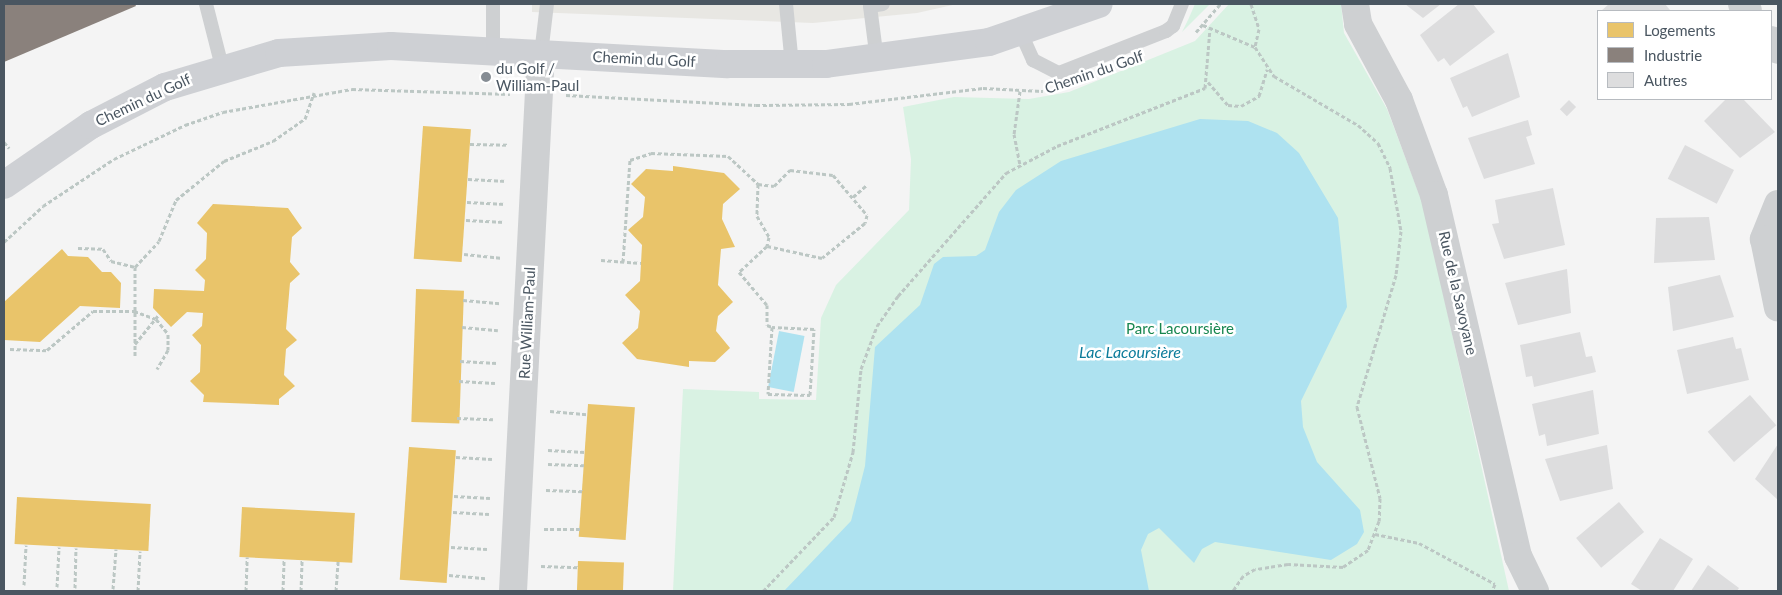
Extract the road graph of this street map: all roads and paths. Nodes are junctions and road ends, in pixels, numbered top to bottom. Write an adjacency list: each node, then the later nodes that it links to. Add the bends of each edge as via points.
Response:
1 (206, 4): 20 (lane)
2 (493, 4): 16 (lane)
3 (547, 4): 17 (lane)
4 (786, 4): 19 (lane)
5 (1100, 4): 13 (street, Chemin du Golf)
6 (1182, 4): 13 (lane, via 1173,26 1166,31 1059,73 1034,60)
7 (1220, 4): 11 (path)
8 (1251, 4): 15 (path, via 1259,29)
9 (1355, 4): 114 (street, Rue de la Savoyane, via 1358,24 1399,100 1434,195 1518,556)
10 (874, 5): 18 (lane)
11 (1203, 25): 12 (path); 14 (path)
12 (1210, 27): 15 (path); 22 (path)
13 (1021, 34): 18 (street, Chemin du Golf)
14 (1187, 36)
15 (1255, 47): 21 (path)
16 (493, 51): 17 (street, Chemin du Golf); 20 (street, Chemin du Golf, via 352,47 280,54)
17 (541, 54): 19 (street, Chemin du Golf); 102 (street, Rue William-Paul)
18 (877, 60): 19 (street, Chemin du Golf)
19 (792, 65)
20 (222, 67): 34 (street, Chemin du Golf, via 165,87 91,124)
21 (1267, 68): 22 (path, via 1259,96 1241,106 1228,105); 86 (path, via 1303,96 1368,133 1386,154 1390,168 1400,253 1357,407 1378,474 1380,506)
22 (1208, 82): 30 (path, via 1198,94 1057,146)
23 (1051, 89): 24 (path, Chemin du Golf)
24 (1020, 91): 27 (path, Chemin du Golf, via 984,88 859,103 756,106); 30 (path, via 1014,134)
25 (314, 93): 26 (path, via 371,88); 42 (path, via 223,112 155,138 81,179); 50 (path, via 305,119 273,141 224,161 176,200 159,241)
26 (517, 93)
27 (562, 94)
28 (470, 144): 29 (path)
29 (514, 146)
30 (1020, 165): 111 (path, via 986,191 877,326 861,369 853,452 834,518)
31 (468, 179): 32 (path)
32 (513, 182)
33 (758, 184): 36 (path, via 774,186 790,170 826,173); 43 (path, via 757,216 768,230); 48 (path, via 728,156 639,155 626,168)
34 (4, 185)
35 (867, 185): 36 (path)
36 (853, 196): 43 (path, via 864,209 865,223 829,254 808,257)
37 (467, 202): 39 (path)
38 (1778, 204): 53 (street, via 1764,240)
39 (511, 205)
40 (466, 220): 41 (path)
41 (511, 222)
42 (4, 242)
43 (767, 246): 58 (path, via 739,272 767,305 767,325)
44 (78, 248): 50 (path, via 103,250 111,261)
45 (464, 254): 46 (path)
46 (509, 258)
47 (601, 260): 48 (path)
48 (623, 262): 49 (path)
49 (641, 263)
50 (135, 267): 54 (path)
51 (463, 300): 52 (path)
52 (507, 304)
53 (1778, 308)
54 (134, 311): 56 (path); 60 (path); 61 (path, via 93,310 47,350)
55 (159, 314): 56 (path)
56 (156, 319): 60 (path); 65 (path, via 170,342)
57 (462, 327): 59 (path)
58 (772, 327): 58 (path, via 814,329 810,395 768,394)
59 (505, 331)
60 (134, 345): 62 (path)
61 (10, 349)
62 (135, 358)
63 (460, 361): 64 (path)
64 (504, 364)
65 (157, 369)
66 (459, 381): 67 (path)
67 (503, 383)
68 (546, 411): 69 (path)
69 (587, 414)
70 (457, 418): 71 (path)
71 (501, 419)
72 (544, 449): 73 (path)
73 (585, 452)
74 (456, 457): 75 (path)
75 (499, 459)
76 (543, 464): 77 (path)
77 (584, 465)
78 (542, 490): 79 (path)
79 (583, 491)
80 (454, 496): 81 (path)
81 (497, 498)
82 (453, 512): 83 (path)
83 (496, 515)
84 (540, 528): 85 (path)
85 (581, 529)
86 (1375, 534): 112 (path, via 1368,550 1343,567 1270,566 1242,576); 113 (path, via 1419,543 1494,584)
87 (26, 545): 101 (path)
88 (59, 547): 103 (path)
89 (451, 547): 92 (path)
90 (76, 548): 104 (path)
91 (116, 549): 105 (path)
92 (494, 549)
93 (140, 551): 106 (path)
94 (247, 557): 107 (path)
95 (284, 559): 108 (path)
96 (302, 560): 109 (path)
97 (338, 561): 110 (path)
98 (538, 566): 99 (path)
99 (578, 567)
100 (449, 575): 102 (path)
101 (24, 585)
102 (503, 585)
103 (57, 587)
104 (75, 588)
105 (113, 590)
106 (138, 591)
107 (246, 591)
108 (283, 591)
109 (301, 591)
110 (336, 591)
111 (763, 591)
112 (1233, 591)
113 (1492, 591)
114 (1535, 591)

